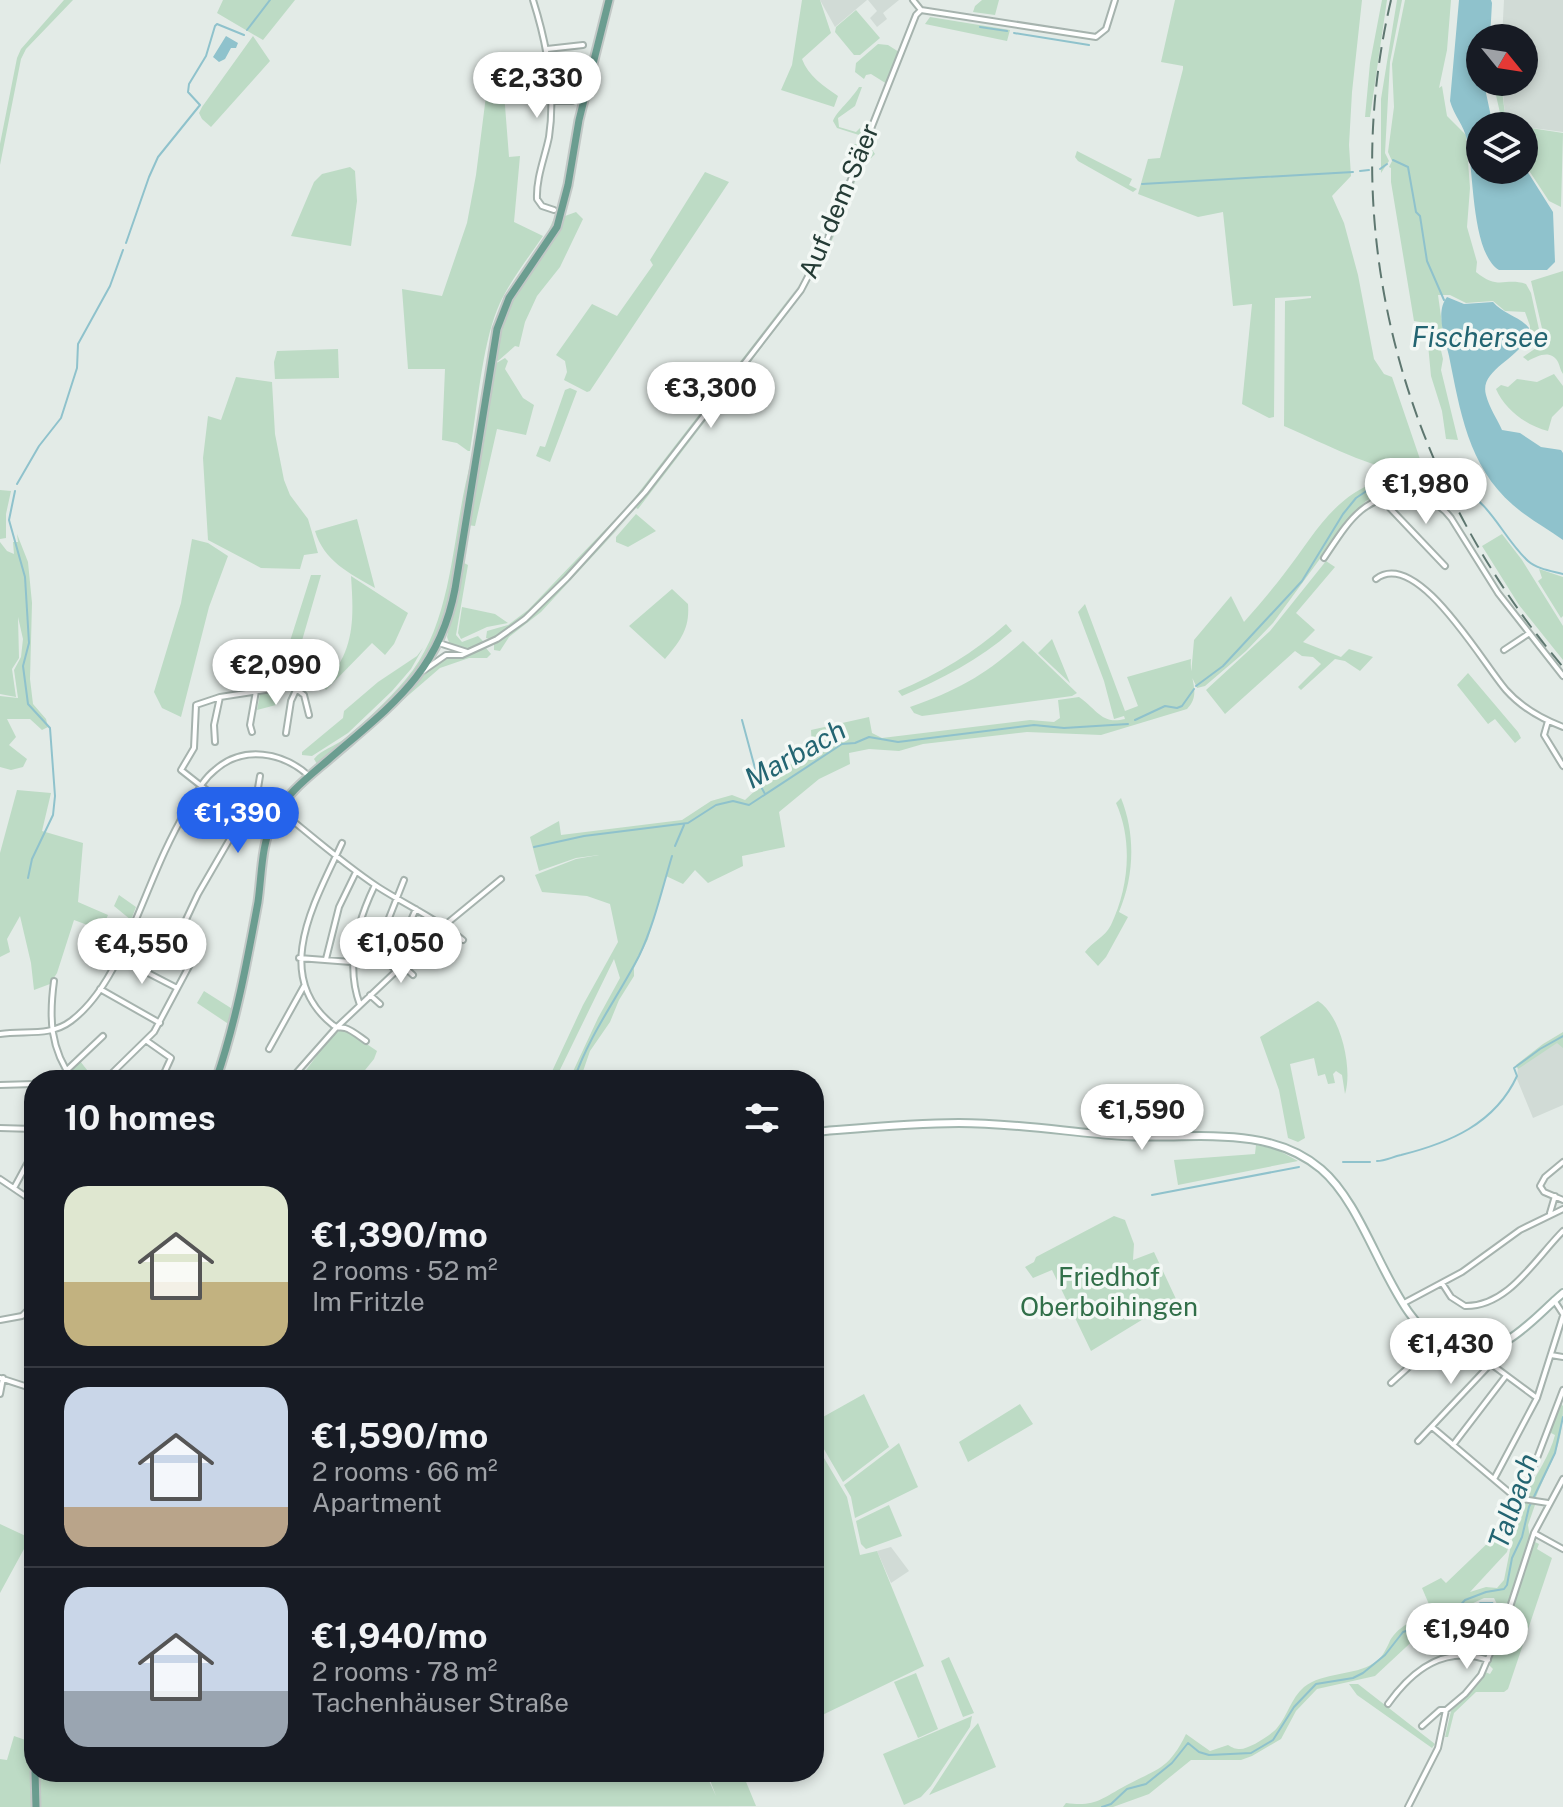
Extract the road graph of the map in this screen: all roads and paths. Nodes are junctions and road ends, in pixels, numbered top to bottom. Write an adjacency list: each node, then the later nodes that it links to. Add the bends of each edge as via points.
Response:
1 (533, 0): 7 (street)
2 (609, 0): 16 (main road, via 557,227 509,298 497,329 455,589)
3 (913, 0): 5 (street)
4 (1115, 0): 5 (street, via 1107,26 1091,37)
5 (921, 10): 18 (street, Auf dem Säer, via 827,240 801,290 630,511 525,619)
6 (583, 45): 7 (street)
7 (547, 49): 8 (street)
8 (551, 101): 9 (street); 10 (street, via 537,193 539,203)
9 (572, 101)
10 (554, 210)
11 (1386, 497): 12 (street, via 1356,515); 13 (street, via 1387,505); 15 (street, via 1415,496 1445,510)
12 (1324, 558)
13 (1445, 566)
14 (1376, 579): 26 (street, via 1396,572 1422,587 1506,690)
15 (1528, 634): 17 (street); 21 (street)
16 (438, 645): 18 (street); 19 (street); 20 (main road)
17 (1504, 650)
18 (470, 652): 19 (street, Auf dem Säer)
19 (446, 655): 20 (street, Auf dem Säer)
20 (421, 672): 33 (main road)
21 (1563, 676)
22 (297, 688): 23 (street); 25 (street); 29 (street)
23 (256, 691): 24 (street); 28 (street)
24 (220, 697): 30 (street); 34 (street, via 194,708 194,748 181,770)
25 (309, 715)
26 (1548, 721): 27 (street); 31 (street, via 1544,735)
27 (1563, 727)
28 (252, 732)
29 (286, 733)
30 (215, 742)
31 (1563, 766)
32 (260, 776): 35 (street, via 257,794 241,793)
33 (309, 776): 34 (street, via 285,759 256,754 224,763); 78 (main road, via 284,801 266,837 243,984)
34 (202, 784): 35 (street); 45 (street, via 163,852)
35 (231, 807): 48 (street, via 241,823)
36 (293, 821): 38 (street)
37 (342, 843): 38 (street)
38 (336, 856): 39 (street); 52 (street)
39 (356, 872): 42 (street); 53 (street, via 339,907)
40 (501, 879): 46 (street)
41 (404, 880): 43 (street)
42 (375, 885): 43 (street); 54 (street)
43 (396, 898): 44 (street); 56 (street)
44 (416, 909): 46 (street); 55 (street)
45 (132, 924): 48 (street); 51 (street)
46 (445, 925): 47 (street); 49 (street)
47 (463, 940)
48 (175, 943): 61 (street, via 195,955)
49 (426, 943): 50 (street); 55 (street)
50 (435, 953)
51 (119, 958): 61 (street); 62 (street)
52 (299, 958): 53 (street); 60 (street)
53 (326, 959): 54 (street)
54 (352, 961): 56 (street); 65 (street)
55 (403, 963): 57 (street); 58 (street)
56 (378, 964): 57 (street)
57 (396, 970): 63 (street)
58 (413, 975)
59 (54, 981): 68 (street)
60 (304, 986): 67 (street); 73 (street)
61 (178, 988): 66 (street)
62 (100, 989): 66 (street); 68 (street, via 69,1023)
63 (370, 995): 64 (street); 65 (street)
64 (380, 1004)
65 (360, 1005): 67 (street)
66 (160, 1023): 71 (street)
67 (336, 1028): 72 (street); 79 (street)
68 (51, 1030): 69 (street); 74 (street)
69 (0, 1034)
70 (103, 1036): 75 (street)
71 (147, 1041): 76 (street); 77 (street, via 171,1058)
72 (366, 1041)
73 (269, 1049)
74 (66, 1070)
75 (67, 1070)
76 (116, 1070)
77 (166, 1070)
78 (219, 1070)
79 (299, 1070)
80 (24, 1084): 81 (street)
81 (0, 1085)
82 (0, 1128): 83 (street)
83 (24, 1129)
84 (824, 1131): 98 (street, via 974,1123 1121,1136 1231,1137 1273,1144 1306,1158 1337,1185 1361,1219)
85 (1563, 1162): 90 (street, via 1540,1186)
86 (24, 1170): 88 (street)
87 (0, 1179): 88 (street)
88 (14, 1188): 89 (street)
89 (24, 1195)
90 (1555, 1196): 91 (street); 93 (street)
91 (1563, 1200)
92 (1563, 1209): 93 (street)
93 (1550, 1215): 95 (street)
94 (1563, 1231): 95 (street, via 1492,1302 1465,1306)
95 (1442, 1283): 98 (street)
96 (1563, 1293): 97 (street)
97 (1554, 1300): 100 (street); 102 (street)
98 (1402, 1304): 103 (street, via 1417,1326)
99 (24, 1314): 101 (street)
100 (1563, 1315): 104 (street)
101 (0, 1320)
102 (1506, 1342): 103 (street, via 1479,1351); 106 (street)
103 (1445, 1345): 109 (street)
104 (1551, 1355): 105 (street); 113 (street)
105 (1563, 1357)
106 (1491, 1364): 107 (street); 114 (street)
107 (1505, 1377): 113 (street); 116 (street)
108 (1, 1378): 110 (street); 112 (street)
109 (1391, 1383)
110 (24, 1386)
111 (1563, 1390): 119 (street)
112 (0, 1394)
113 (1537, 1398): 117 (street)
114 (1432, 1427): 115 (street); 116 (street)
115 (1418, 1441)
116 (1453, 1445): 117 (street)
117 (1494, 1479): 119 (street)
118 (1563, 1479): 120 (street)
119 (1524, 1500): 120 (street)
120 (1545, 1502): 121 (street)
121 (1534, 1533): 122 (street); 123 (street)
122 (1563, 1549)
123 (1488, 1660): 124 (street, via 1456,1655 1434,1661 1414,1674); 125 (street, via 1473,1685)
124 (1388, 1704)
125 (1446, 1710): 126 (street); 129 (street, via 1438,1748)
126 (1422, 1726)
127 (35, 1782): 128 (main road)
128 (36, 1807)
129 (1408, 1807)

